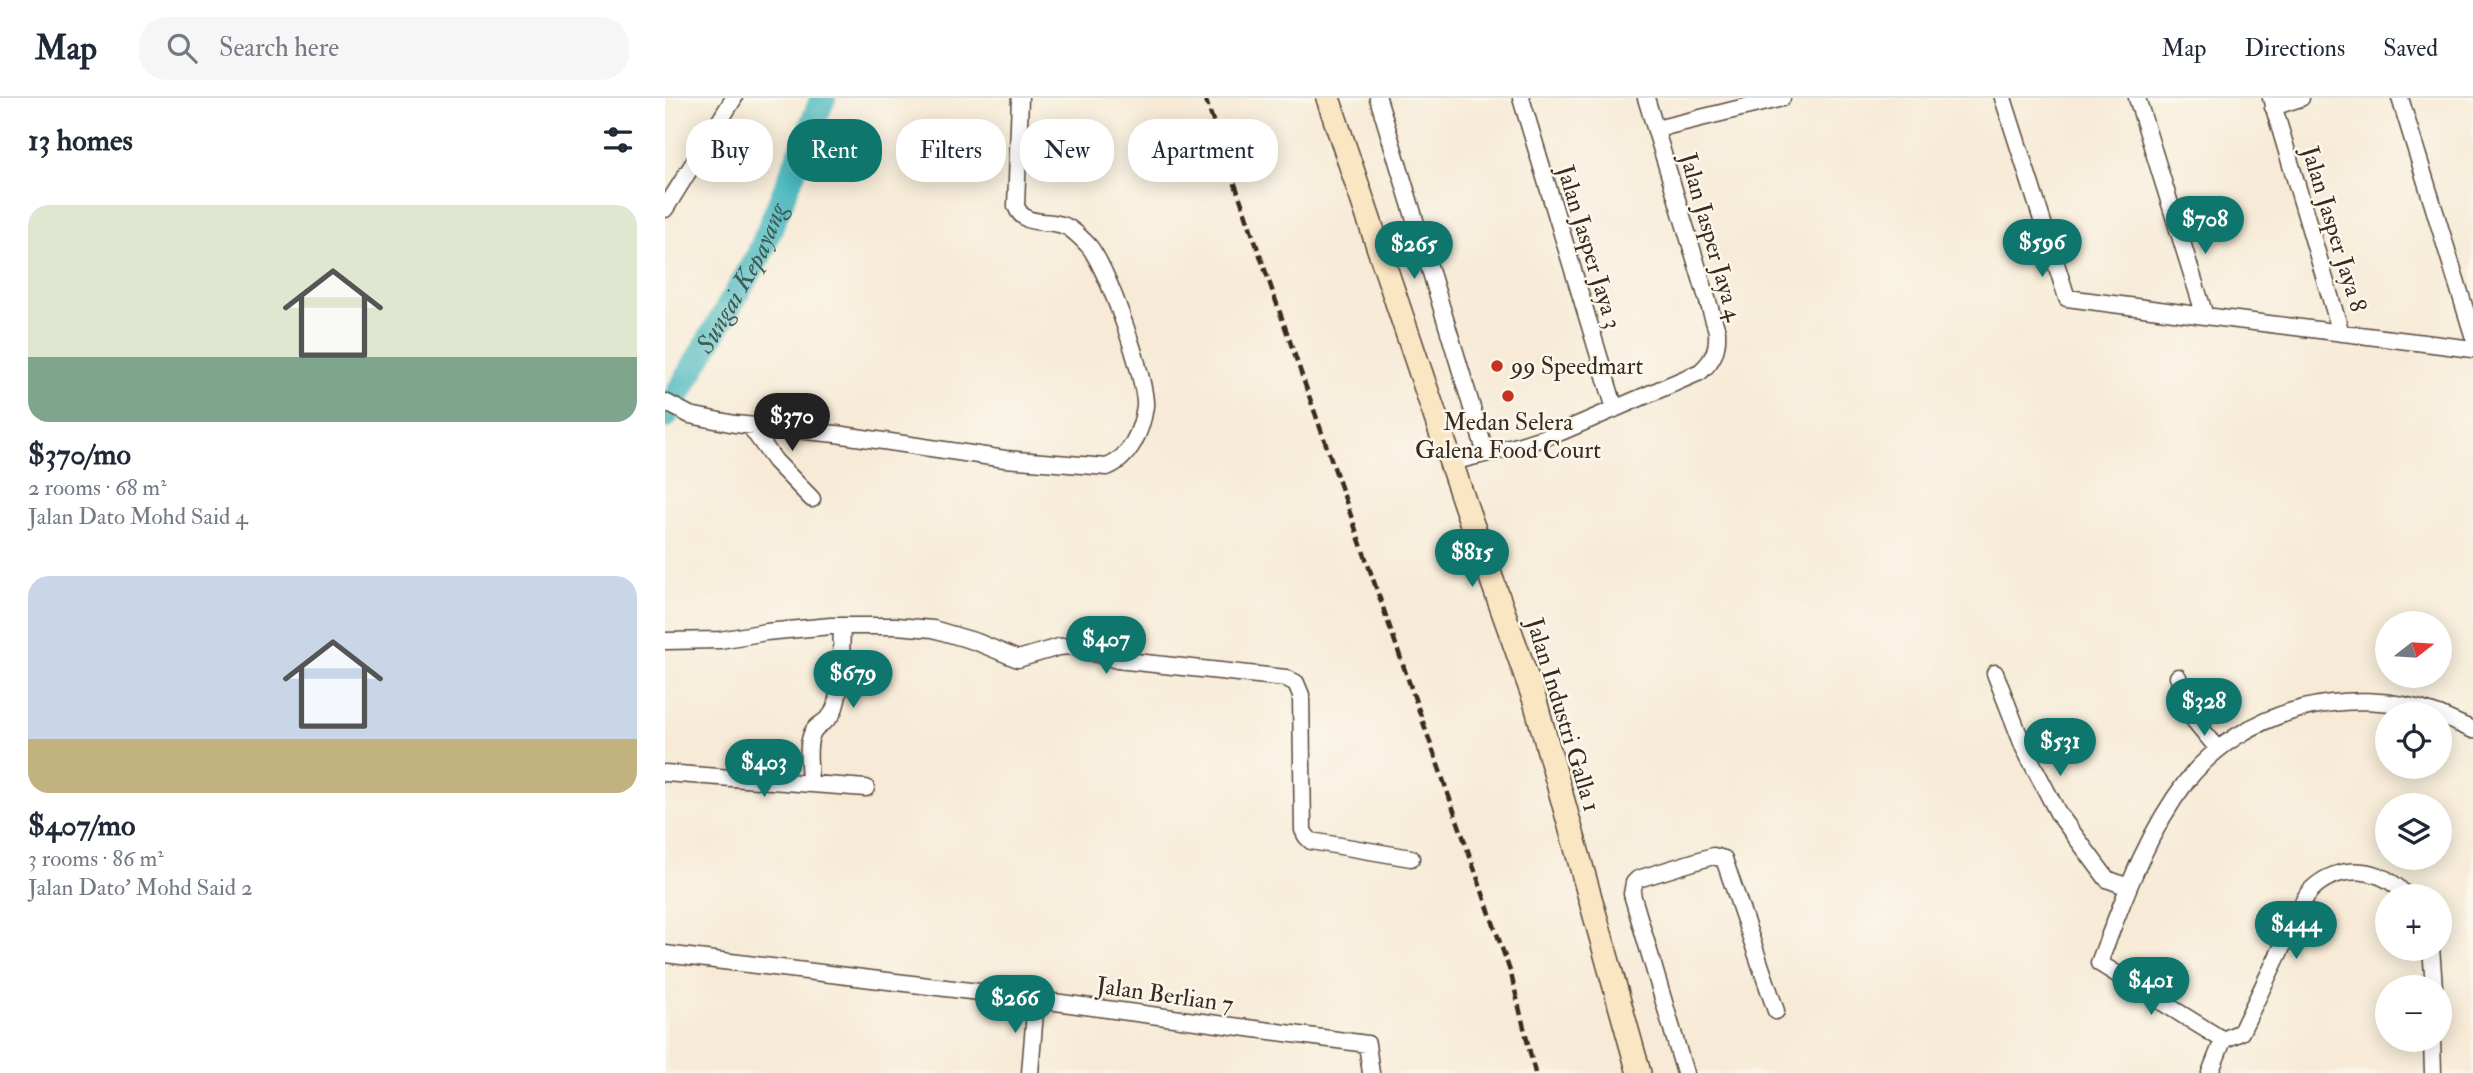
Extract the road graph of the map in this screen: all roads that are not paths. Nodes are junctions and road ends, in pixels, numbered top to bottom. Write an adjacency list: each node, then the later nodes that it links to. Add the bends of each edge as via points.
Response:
1 (734, 98): 14 (street)
2 (1020, 98): 21 (street, via 1016,206 1027,219 1065,225 1090,247 1119,306 1136,356 1145,404 1136,442 1107,467 1006,459)
3 (1378, 98): 22 (street)
4 (1521, 98): 20 (street, Jalan Jasper Jaya 3)
5 (1646, 98): 13 (street, Jalan Jasper Jaya 4)
6 (1782, 98): 13 (street)
7 (2003, 98): 15 (street, via 2067,298)
8 (2137, 98): 15 (street)
9 (2301, 98): 12 (street)
10 (2400, 98): 17 (street)
11 (1332, 99): 23 (main road, Jalan Industri Galla 1)
12 (2272, 102): 16 (street, Jalan Jasper Jaya 8)
13 (1656, 129): 20 (street, Jalan Jasper Jaya 4, via 1717,331 1717,345 1700,372)
14 (665, 209)
15 (2205, 316): 16 (street)
16 (2341, 333): 18 (street)
17 (2473, 335)
18 (2473, 349)
19 (665, 402): 21 (street, via 690,415)
20 (1615, 409): 22 (street, Jalan Jasper Jaya 4, via 1561,432)
21 (750, 426): 24 (street, via 775,461)
22 (1486, 454): 23 (street, Jalan Jasper Jaya 4)
23 (1451, 461): 46 (main road, Jalan Industri Galla 1, via 1535,701)
24 (813, 499)
25 (842, 626): 26 (street); 34 (street, via 834,712 811,737); 36 (street, via 933,629 1018,659 1070,646 1117,660 1286,678 1296,683 1301,695 1306,836 1311,841)
26 (665, 642)
27 (1995, 673): 38 (street, via 2024,748 2058,813 2107,880)
28 (2178, 677): 32 (street, via 2194,720)
29 (2375, 702): 32 (street, via 2303,707 2259,723)
30 (2452, 721): 31 (street)
31 (2473, 730)
32 (2218, 749): 38 (street, via 2187,781 2159,824)
33 (665, 772): 34 (street)
34 (810, 784): 35 (street)
35 (866, 788)
36 (1411, 858)
37 (2394, 884): 42 (street, via 2352,869 2331,875 2309,891 2241,1032)
38 (2128, 887): 42 (street, via 2099,963)
39 (665, 954): 40 (street, Jalan Berlian 7)
40 (1036, 1000): 44 (street); 45 (street, Jalan Berlian 7, via 1367,1044)
41 (1776, 1011): 47 (street, via 1724,859 1713,856 1638,879 1632,894)
42 (2223, 1040): 48 (street)
43 (2433, 1052): 49 (street)
44 (1030, 1073)
45 (1371, 1073)
46 (1639, 1073)
47 (1685, 1073)
48 (2210, 1073)
49 (2433, 1073)

